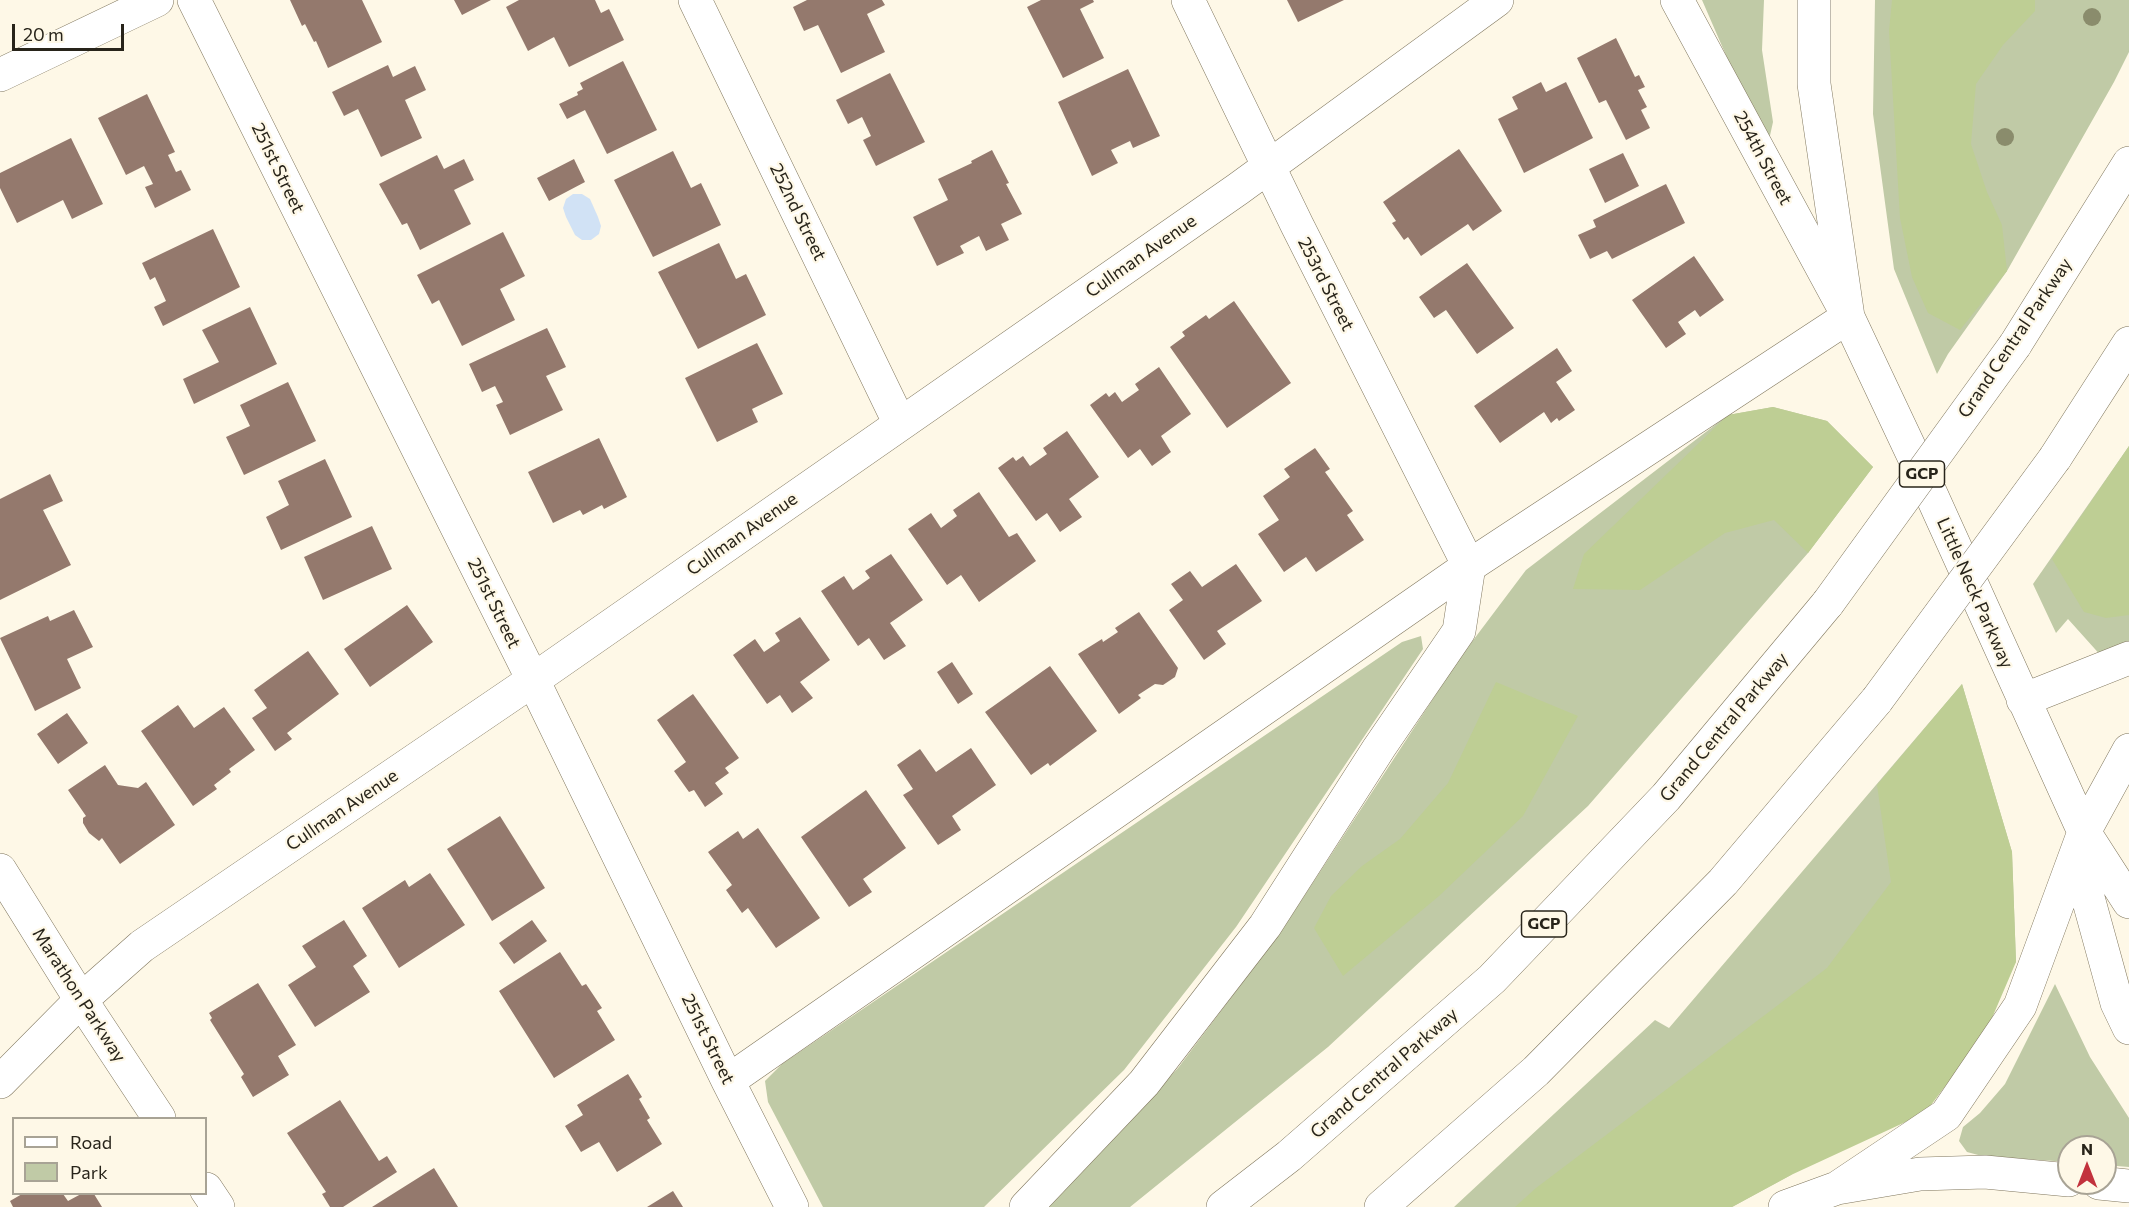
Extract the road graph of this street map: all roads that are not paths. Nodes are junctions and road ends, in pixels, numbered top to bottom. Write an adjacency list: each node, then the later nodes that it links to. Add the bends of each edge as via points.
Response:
1 (157, 0): 8 (main road)
2 (194, 0): 16 (main road, 251st Street)
3 (695, 0): 13 (main road, 252nd Street)
4 (1188, 0): 10 (main road, 253rd Street)
5 (1497, 0): 10 (main road, Cullman Avenue)
6 (1677, 0): 11 (main road, 254th Street)
7 (1814, 0): 11 (main road, Little Neck Parkway, via 1814,84)
8 (0, 75)
9 (2129, 163): 33 (main road, Grand Central Parkway / GCP, bridge, via 2015,345 1828,603 1666,797 1492,979 1290,1156)
10 (1268, 168): 13 (main road, Cullman Avenue); 14 (main road, 253rd Street)
11 (1848, 316): 14 (main road); 17 (main road, Little Neck Parkway)
12 (2129, 343): 34 (main road, bridge, via 2055,458 1877,700 1723,882 1536,1071)
13 (900, 424): 16 (main road, Cullman Avenue)
14 (1469, 566): 24 (main road); 32 (main road, via 1460,631 1372,758 1265,926 1144,1083)
15 (2129, 658): 17 (main road)
16 (533, 680): 22 (main road, Cullman Avenue, via 142,946); 24 (main road, 251st Street)
17 (2023, 700): 19 (main road, Little Neck Parkway)
18 (2129, 750): 19 (main road)
19 (2084, 832): 21 (main road, Little Neck Parkway); 23 (main road, Little Neck Parkway, via 2087,894 2117,1003); 28 (main road, via 2020,1006 1946,1115)
20 (0, 870): 22 (main road, Marathon Parkway)
21 (2129, 902)
22 (81, 1000): 25 (main road, Cullman Avenue); 26 (main road, Marathon Parkway)
23 (2129, 1028)
24 (728, 1081): 31 (main road, 251st Street)
25 (0, 1082)
26 (158, 1117)
27 (2057, 1179): 28 (main road, via 1985,1172 1920,1174)
28 (1837, 1188): 35 (main road)
29 (207, 1190): 30 (main road)
30 (218, 1207)
31 (792, 1207)
32 (1026, 1207)
33 (1223, 1207)
34 (1381, 1207)
35 (1785, 1207)

